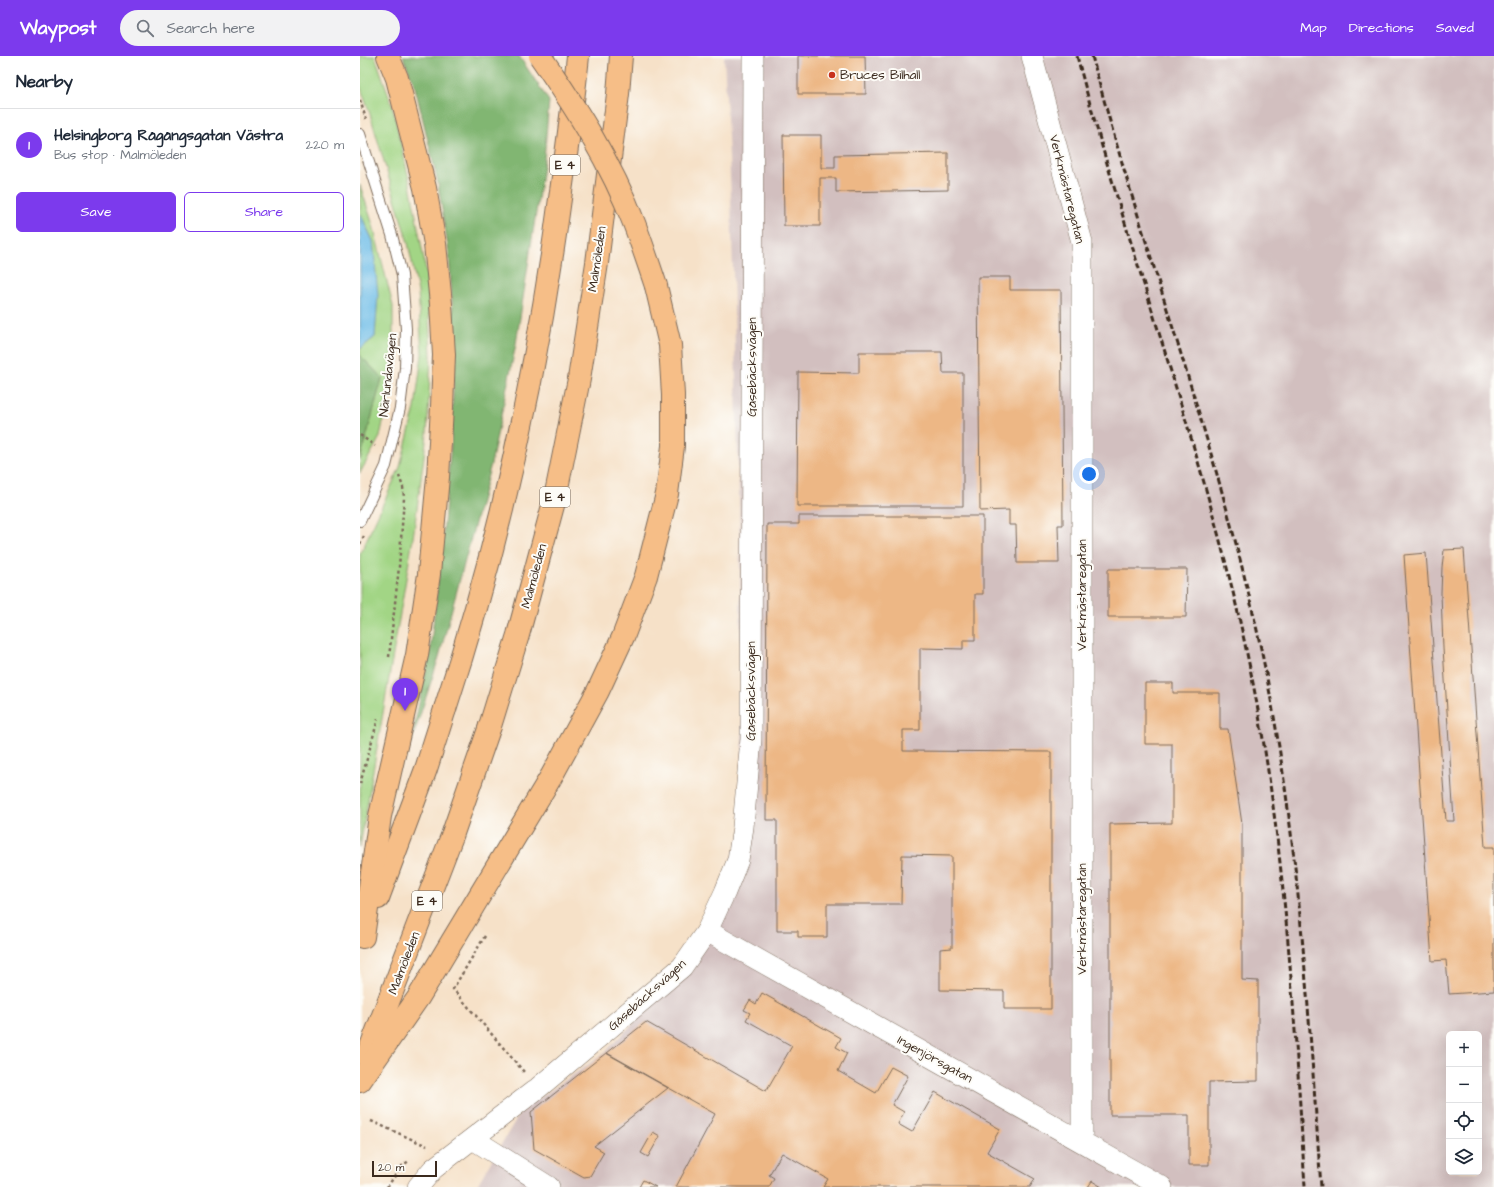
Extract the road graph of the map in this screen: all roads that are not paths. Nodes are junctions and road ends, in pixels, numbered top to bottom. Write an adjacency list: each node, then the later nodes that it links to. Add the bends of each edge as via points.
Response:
1 (388, 56): 10 (highway, via 425,188 435,244 444,355 438,477 417,655 380,816)
2 (540, 56): 12 (highway, bridge, via 585,124 614,179 634,222 656,286 670,344 673,395 673,446 667,494 646,576 623,637 598,691 551,777 418,998)
3 (578, 56): 10 (highway, E 4, via 550,273 533,372 495,540 446,709)
4 (621, 56): 11 (highway, Malmöleden / E 4, via 597,262 579,379 555,498 490,726 452,836)
5 (753, 56): 9 (street, Gåsebäcksvägen, via 751,739 738,860)
6 (1032, 56): 14 (street, Verkmästaregatan, via 1082,242)
7 (360, 134): 8 (lane, Närlundavägen, via 402,275 406,329 400,408 386,466)
8 (360, 521)
9 (707, 931): 13 (street, Gåsebäcksvägen, via 682,967); 14 (street, Ingenjörsgatan)
10 (362, 941)
11 (360, 1075)
12 (360, 1081)
13 (473, 1139): 15 (street, Gåsebäcksvägen, via 433,1169); 16 (street)
14 (1082, 1141): 17 (street, Ingenjörsgatan)
15 (418, 1187)
16 (549, 1187)
17 (1162, 1187)

